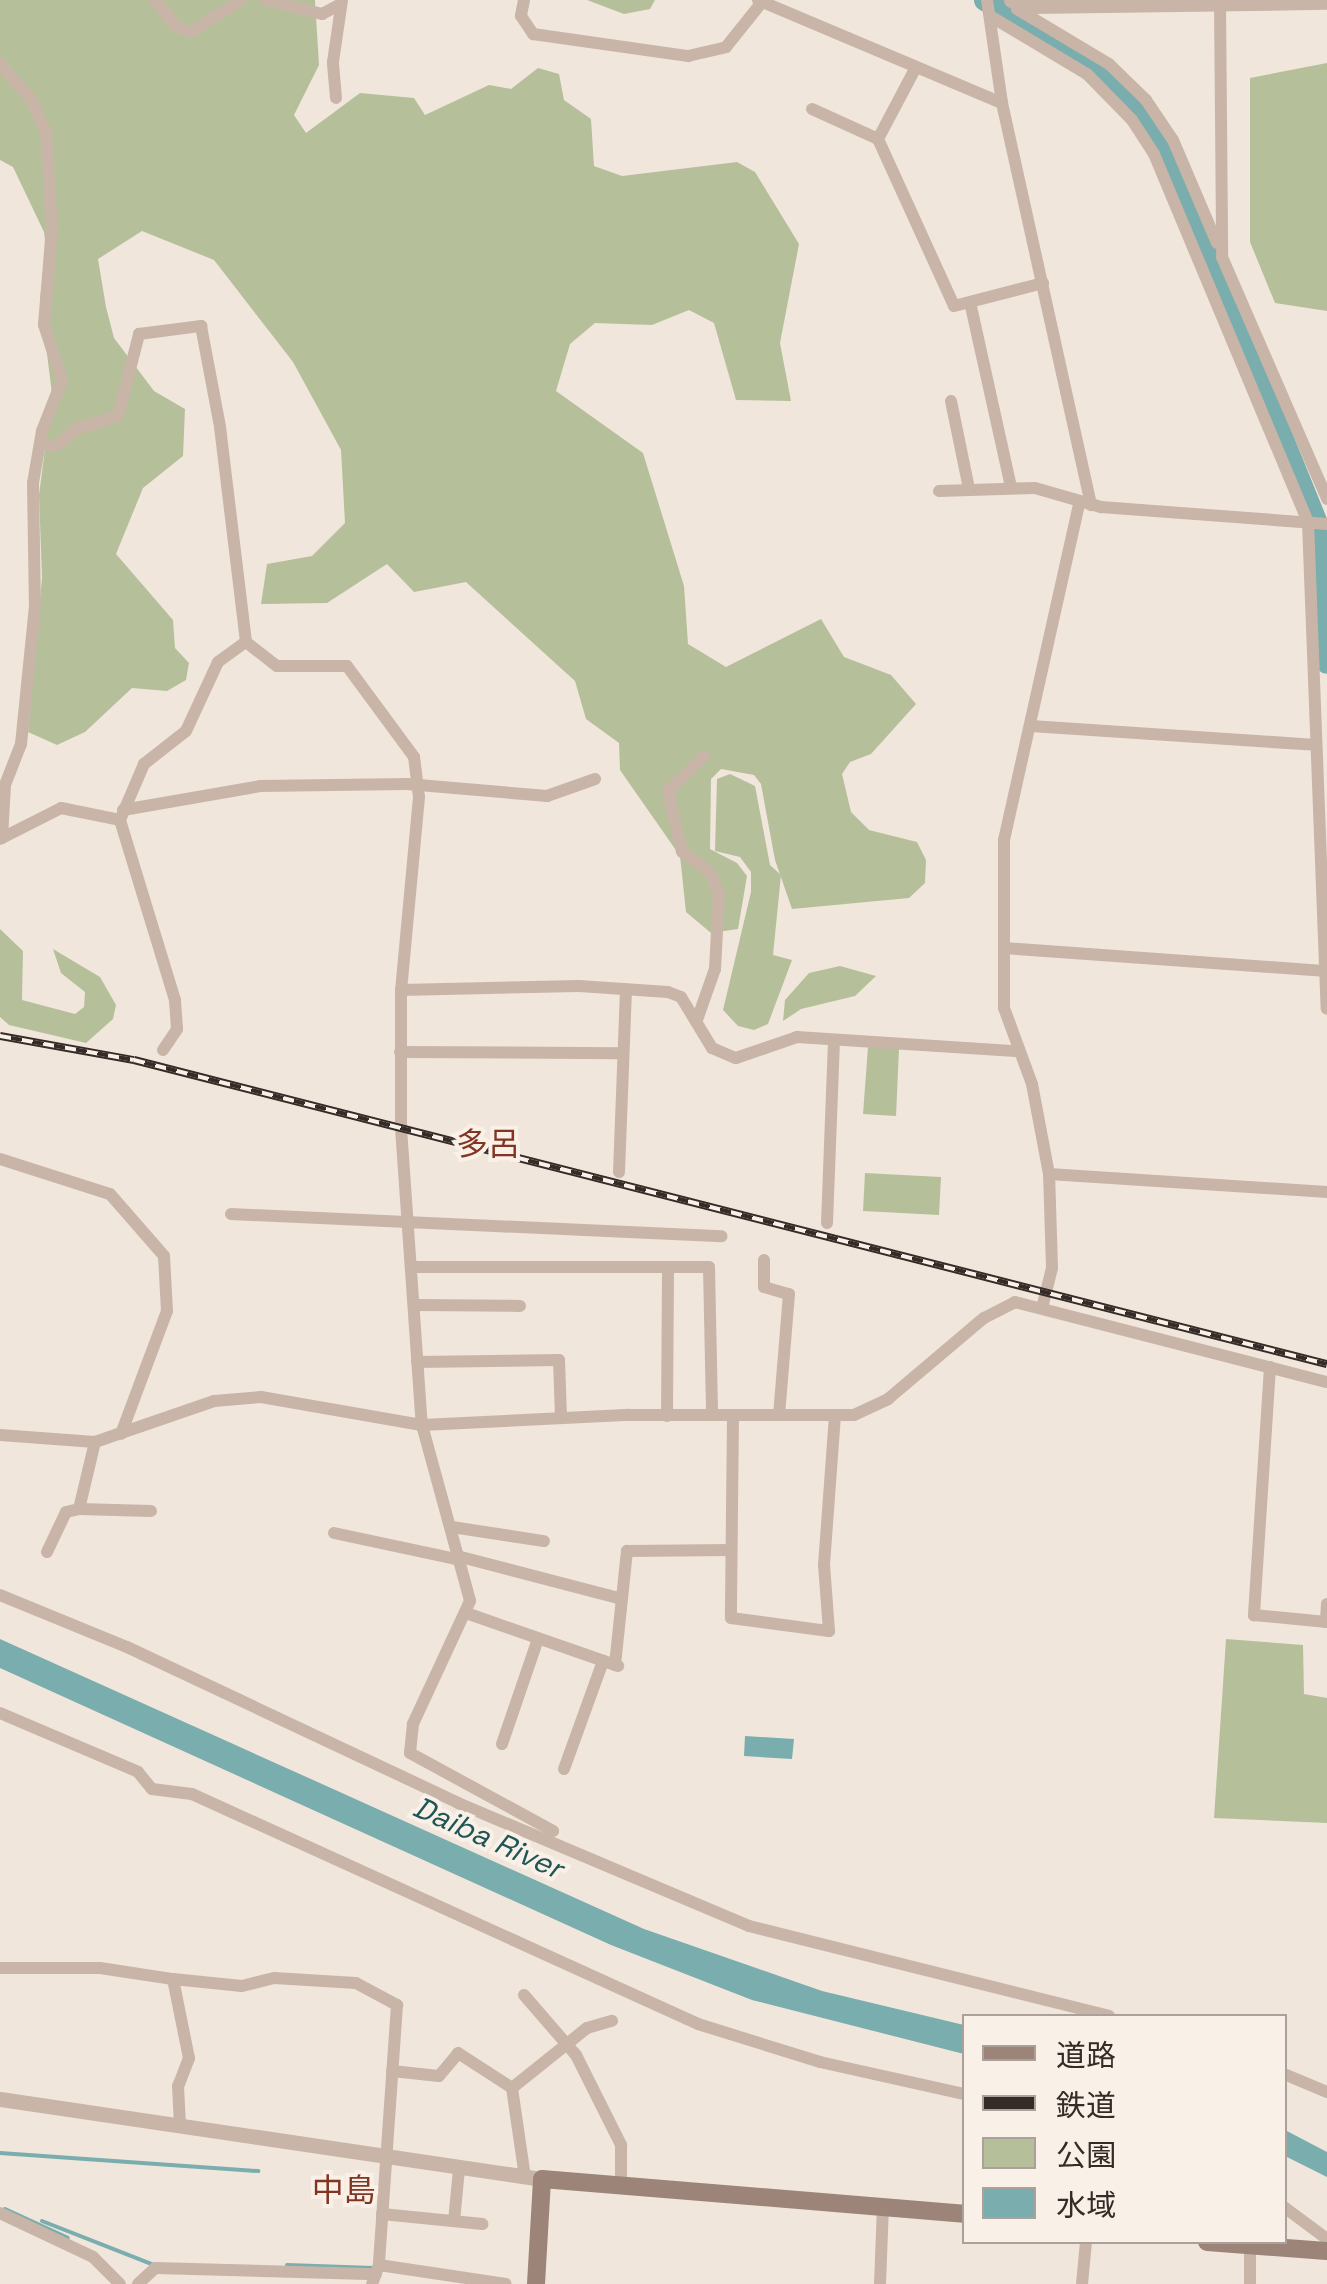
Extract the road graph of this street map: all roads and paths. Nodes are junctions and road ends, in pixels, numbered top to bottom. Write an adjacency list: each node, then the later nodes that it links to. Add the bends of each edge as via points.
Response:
1 (155, 0): 2 (street, via 191,32)
2 (241, 0)
3 (266, 0): 7 (street, via 322,14)
4 (524, 0): 6 (street, via 521,16 533,34 688,56 718,52)
5 (987, 0): 11 (street)
6 (760, 1): 13 (street)
7 (342, 2): 14 (street)
8 (1015, 2): 10 (street); 18 (street, via 1017,10 1108,64 1146,100 1173,140)
9 (1327, 2): 10 (street)
10 (1220, 3): 18 (street)
11 (990, 16): 15 (street); 28 (street, via 1087,74 1154,154)
12 (0, 64): 22 (street, via 37,108 50,150 44,325 62,380 42,432)
13 (915, 68): 15 (street); 17 (street)
14 (336, 98)
15 (1002, 103): 19 (street)
16 (812, 109): 17 (street)
17 (878, 139): 20 (street, via 954,306)
18 (1221, 250): 26 (street)
19 (1042, 283): 20 (street); 27 (street)
20 (970, 302): 23 (street)
21 (951, 401): 24 (street)
22 (44, 444): 30 (street, via 56,446 76,429 118,416 141,332 201,326); 37 (street, via 33,482 36,589 20,744 5,785)
23 (1011, 487): 24 (street); 27 (street)
24 (969, 489): 25 (street)
25 (940, 491)
26 (1327, 499)
27 (1086, 503): 28 (street); 31 (street)
28 (1308, 523): 29 (street); 32 (street)
29 (1327, 524)
30 (246, 642): 35 (street, via 276,666 347,666 405,738); 36 (street, via 218,662 186,732 144,764)
31 (1031, 726): 32 (street); 40 (street, via 1004,840)
32 (1316, 744): 38 (street)
33 (704, 756): 45 (street, via 668,791 682,852 710,872 718,894 715,968)
34 (595, 779): 35 (street, via 547,796)
35 (419, 786): 36 (street, via 260,786); 43 (street)
36 (122, 815): 37 (street, via 61,808); 47 (street, via 175,1000 177,1028)
37 (1, 838)
38 (1325, 908): 39 (street)
39 (1325, 935): 41 (street)
40 (1004, 948): 41 (street); 49 (street, via 1004,1008)
41 (1323, 971): 44 (street)
42 (626, 989): 43 (street); 45 (street, via 668,992); 50 (street)
43 (400, 990): 48 (street)
44 (1327, 1009)
45 (698, 1020): 46 (street, via 712,1048 736,1058 797,1037)
46 (834, 1040): 49 (street); 56 (street)
47 (163, 1050)
48 (400, 1052): 50 (street); 57 (street)
49 (1016, 1052): 53 (street, via 1032,1084)
50 (622, 1054): 52 (street)
51 (0, 1159): 76 (street, via 116,1198 164,1256 167,1311)
52 (618, 1172)
53 (1049, 1174): 54 (street); 64 (street, via 1052,1268)
54 (1327, 1192)
55 (230, 1214): 57 (street)
56 (827, 1223)
57 (410, 1227): 58 (street, via 638,1228); 60 (street)
58 (722, 1236)
59 (764, 1260): 70 (street, via 764,1287 789,1294)
60 (414, 1268): 61 (street); 62 (street)
61 (668, 1268): 68 (street, via 708,1267); 71 (street)
62 (415, 1304): 63 (street); 65 (street)
63 (520, 1306)
64 (1042, 1308): 66 (street); 72 (street, via 1015,1302 984,1318 872,1411)
65 (417, 1362): 73 (street, via 559,1360); 74 (street)
66 (1270, 1368): 67 (street); 90 (street, via 1254,1615)
67 (1327, 1382)
68 (712, 1415): 69 (street); 71 (street)
69 (733, 1415): 70 (street); 83 (street)
70 (779, 1415): 72 (street)
71 (667, 1416): 73 (street)
72 (835, 1416): 83 (street, via 824,1566 829,1630 731,1618)
73 (561, 1418): 74 (street)
74 (422, 1425): 76 (street, via 261,1397 214,1401); 80 (street)
75 (0, 1434): 77 (street)
76 (121, 1434): 77 (street)
77 (95, 1442): 78 (street)
78 (79, 1509): 79 (street); 84 (street, via 66,1512)
79 (151, 1511)
80 (452, 1527): 82 (street); 85 (street)
81 (334, 1533): 85 (street)
82 (544, 1541)
83 (730, 1550): 87 (street, via 627,1551)
84 (47, 1552)
85 (461, 1558): 87 (street); 89 (street)
86 (0, 1595): 97 (street, via 128,1646)
87 (622, 1600): 92 (street)
88 (1327, 1604): 90 (street)
89 (468, 1614): 91 (street); 96 (street, via 410,1738 418,1762)
90 (1326, 1622)
91 (538, 1639): 92 (street); 94 (street)
92 (612, 1664): 95 (street)
93 (0, 1713): 109 (street, via 138,1772 152,1789 192,1794 698,2024 820,2062)
94 (502, 1744)
95 (564, 1770)
96 (466, 1788): 97 (street); 98 (street)
97 (458, 1803): 102 (street, via 749,1926)
98 (553, 1831)
99 (0, 1968): 100 (street, via 100,1968)
100 (173, 1979): 105 (street, via 242,1986 274,1978 347,1982 383,1993 400,2012); 111 (street, via 189,2058 178,2086)
101 (524, 1995): 104 (street)
102 (1101, 2014)
103 (612, 2021): 104 (street, via 597,2022)
104 (568, 2044): 107 (street); 115 (street, via 621,2145)
105 (392, 2071): 107 (street, via 439,2076 458,2053); 112 (street)
106 (1287, 2075): 108 (street)
107 (512, 2088): 114 (street)
108 (1327, 2092)
109 (962, 2094)
110 (0, 2099): 111 (street)
111 (180, 2126): 112 (street)
112 (384, 2159): 113 (street); 119 (street)
113 (459, 2169): 114 (street); 121 (street)
114 (534, 2178): 115 (main road); 132 (main road)
115 (620, 2184): 116 (main road)
116 (882, 2207): 120 (main road); 133 (street)
117 (1287, 2209): 123 (street)
118 (0, 2213): 129 (street, via 93,2256)
119 (382, 2214): 121 (street); 128 (street)
120 (962, 2214)
121 (454, 2222): 122 (street)
122 (483, 2224)
123 (1327, 2239)
124 (1086, 2244): 134 (street)
125 (1224, 2244): 126 (main road)
126 (1250, 2247): 127 (main road); 135 (street)
127 (1327, 2251)
128 (376, 2272): 130 (street, via 155,2268); 131 (street)
129 (120, 2284)
130 (138, 2284)
131 (506, 2284)
132 (536, 2284)
133 (880, 2284)
134 (1082, 2284)
135 (1251, 2284)

